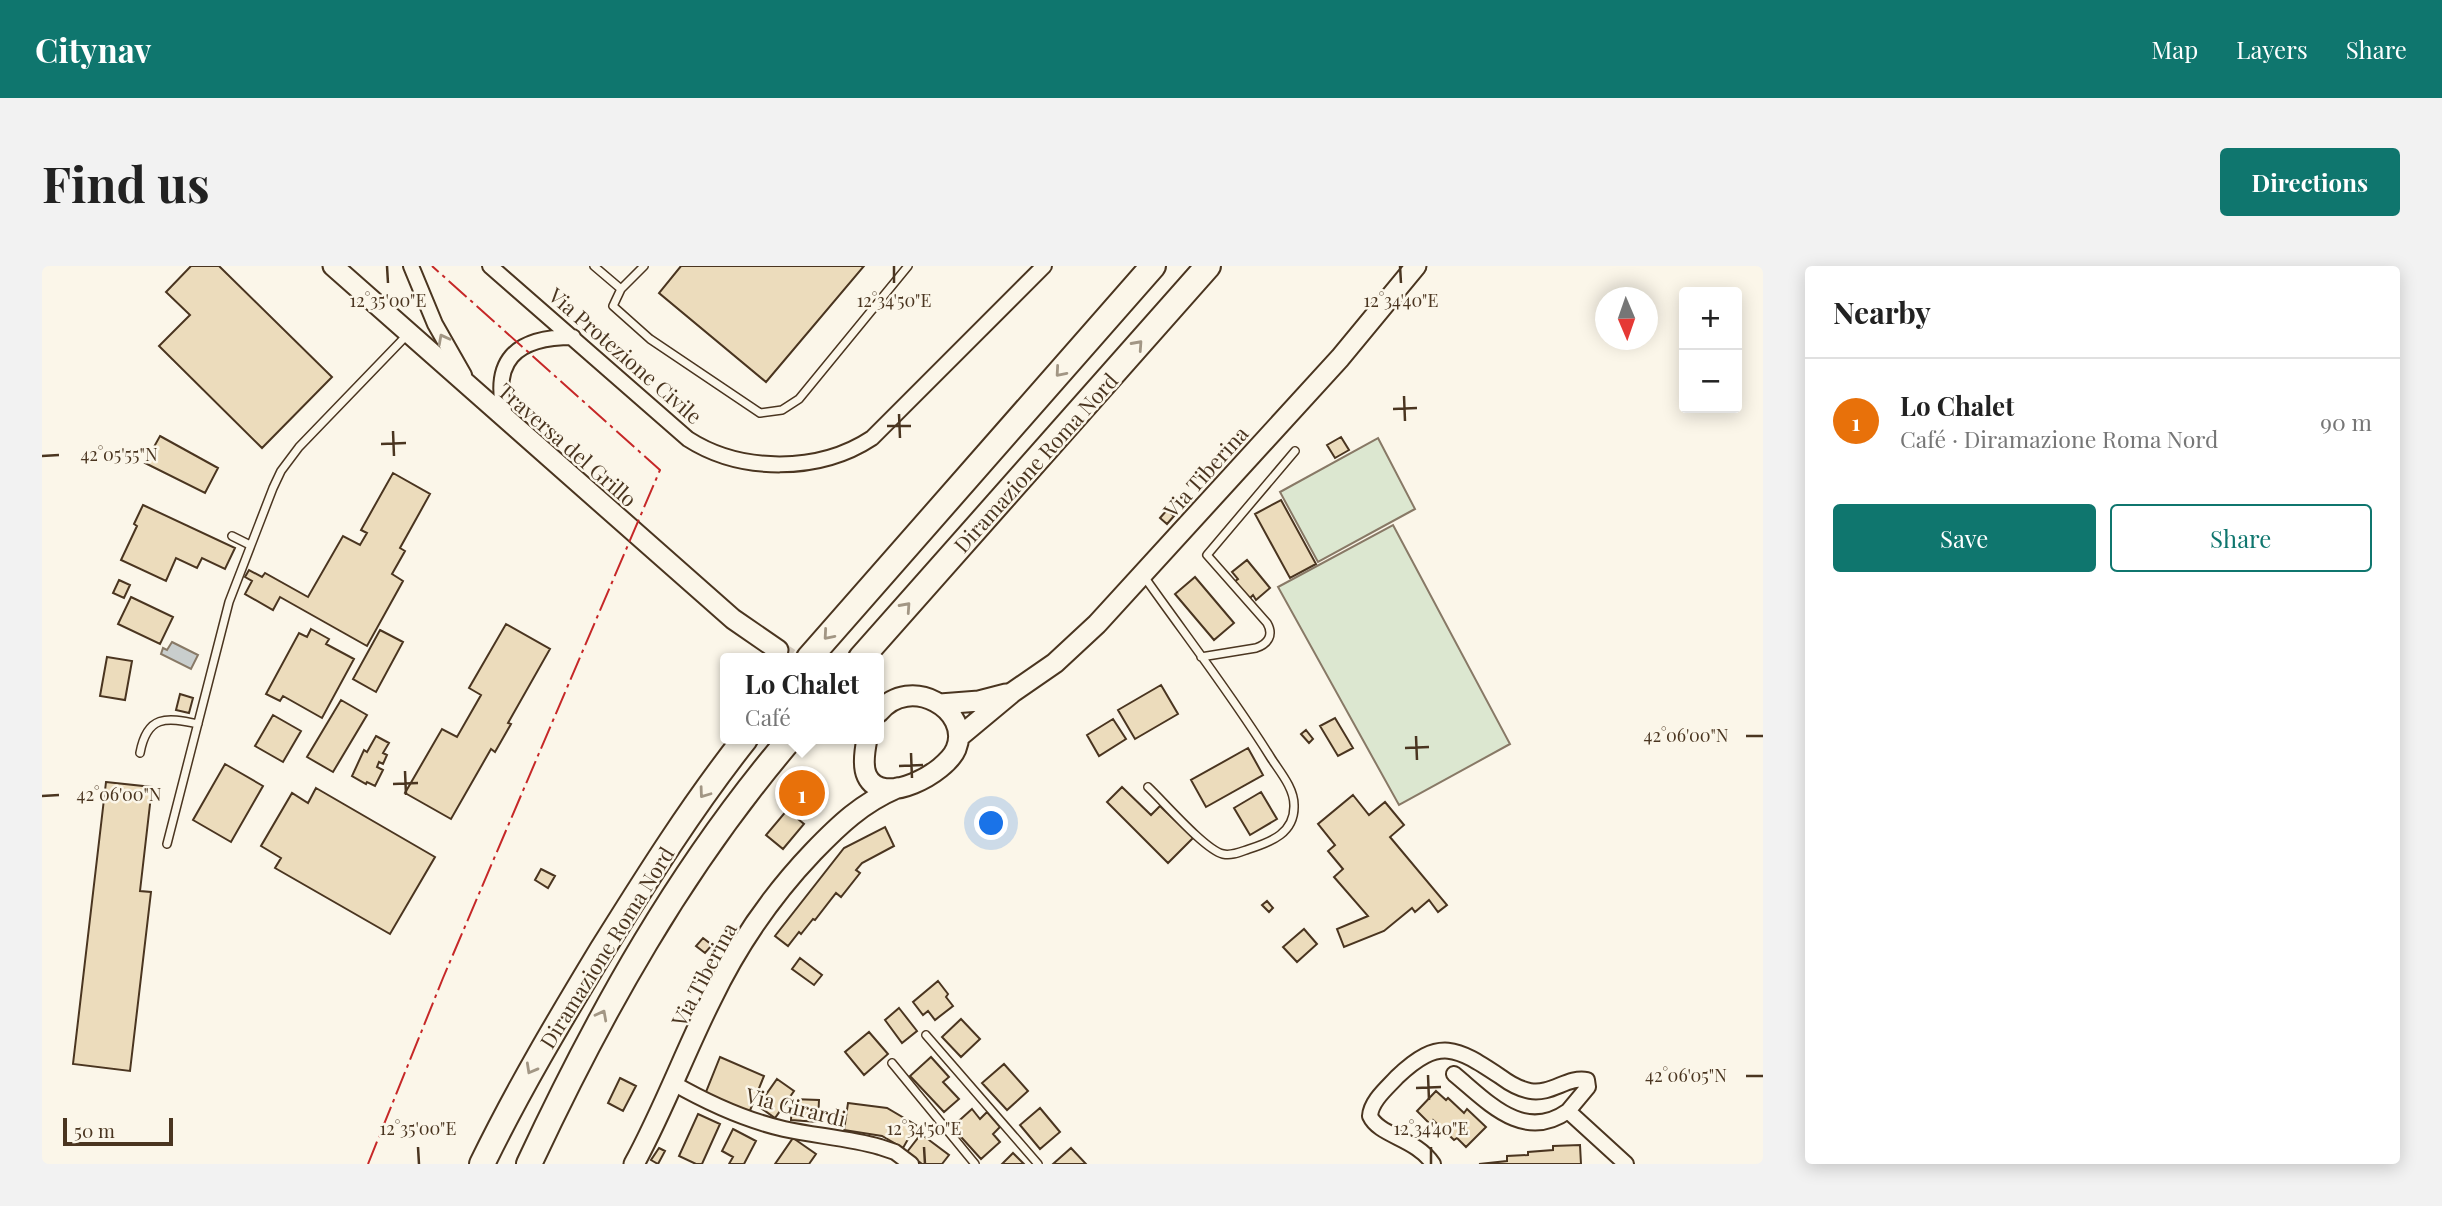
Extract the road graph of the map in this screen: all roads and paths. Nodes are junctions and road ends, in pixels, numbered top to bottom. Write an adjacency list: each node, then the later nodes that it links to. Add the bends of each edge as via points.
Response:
1 (333, 266): 12 (main road, Traversa del Grillo)
2 (411, 266): 14 (street, one-way to 2, via 448,349)
3 (490, 266): 13 (street, Via Protezione Civile)
4 (594, 266): 11 (lane)
5 (644, 266): 11 (lane)
6 (908, 266): 11 (lane, via 799,399 782,410 760,413 650,340 613,306)
7 (1044, 266): 13 (street, Via Protezione Civile, via 879,433 853,450 823,460 751,461 703,447)
8 (1153, 266): 21 (highway, Diramazione Roma Nord, one-way to 21)
9 (1208, 266): 22 (highway, Diramazione Roma Nord, one-way to 9)
10 (1416, 266): 19 (main road, Via Tiberina, via 1340,358)
11 (621, 289)
12 (409, 333): 14 (main road, Traversa del Grillo); 18 (lane, via 287,462)
13 (573, 337): 15 (street, via 532,341 510,357 500,395)
14 (480, 396): 15 (main road, Traversa del Grillo)
15 (506, 419): 20 (main road, Traversa del Grillo, via 733,619)
16 (1295, 451): 23 (lane, via 1207,555 1267,623 1270,638 1256,648)
17 (232, 536): 18 (lane)
18 (250, 545): 27 (lane, via 229,602)
19 (1142, 574): 23 (lane); 24 (main road, Via Tiberina, via 1055,663)
20 (778, 650)
21 (813, 653)
22 (865, 653)
23 (1201, 657): 34 (lane, via 1290,789 1294,806 1290,823 1272,841 1224,854 1208,847)
24 (1013, 692): 25 (main road, Via Tiberina); 28 (main road, Via Tiberina)
25 (940, 704): 26 (main road, Via Tiberina, via 908,695); 28 (main road)
26 (884, 707)
27 (198, 724): 32 (lane, via 172,719 155,723 144,737); 37 (lane)
28 (959, 737): 35 (main road, Via Tiberina, via 955,752 939,770 921,782)
29 (741, 744): 43 (highway, Diramazione Roma Nord, one-way to 43, via 623,916 537,1057)
30 (786, 744): 44 (highway, Diramazione Roma Nord, one-way to 30, via 581,1055 649,932 712,838)
31 (867, 744): 33 (main road, Via Tiberina)
32 (140, 753)
33 (865, 770): 35 (main road, via 875,785); 36 (main road, Via Tiberina)
34 (1149, 787)
35 (897, 788): 36 (main road, Via Tiberina, via 860,807)
36 (840, 824): 41 (main road, Via Tiberina, via 787,881 757,922 718,986)
37 (167, 844)
38 (926, 1035): 48 (lane)
39 (891, 1063): 47 (lane)
40 (1454, 1074): 42 (street, via 1516,1121 1548,1120)
41 (673, 1083): 45 (main road, Via Tiberina); 46 (street, Via Girardi, via 748,1118 885,1148)
42 (1568, 1111): 49 (street, via 1588,1087 1587,1080 1531,1092 1460,1052 1433,1052 1397,1078 1374,1103 1370,1116 1377,1126 1419,1148); 50 (street)
43 (482, 1164)
44 (529, 1164)
45 (634, 1164)
46 (911, 1164)
47 (975, 1164)
48 (1038, 1164)
49 (1433, 1164)
50 (1626, 1164)

